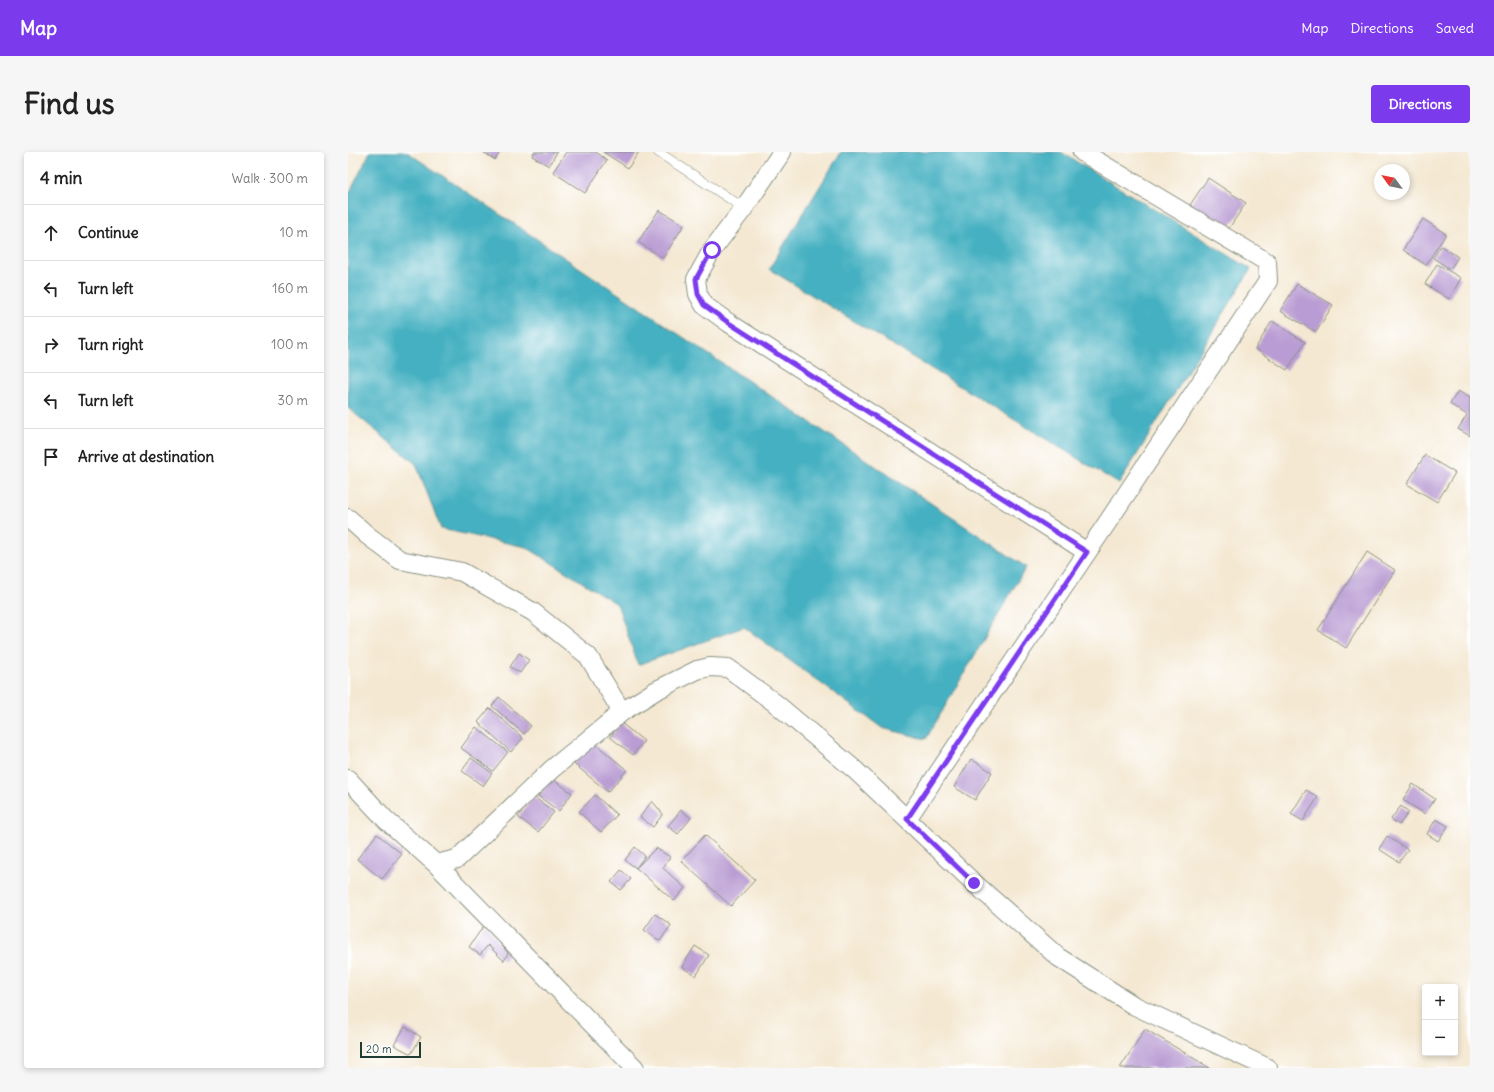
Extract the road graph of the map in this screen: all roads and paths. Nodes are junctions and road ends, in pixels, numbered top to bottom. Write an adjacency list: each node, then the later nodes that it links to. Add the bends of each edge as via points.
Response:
1 (658, 152): 4 (lane)
2 (782, 152): 4 (street)
3 (1082, 152): 6 (street, via 1267,262 1268,281)
4 (744, 208): 6 (street, via 712,250 696,279 698,294 704,305)
5 (348, 518): 7 (street, via 400,560 462,572 533,612 588,656)
6 (1087, 552): 9 (street)
7 (622, 712): 9 (street, via 655,691 697,670 710,667 728,668 776,703 855,770); 10 (street, via 552,769 458,859)
8 (348, 779): 10 (street, via 386,820)
9 (907, 819): 12 (street, via 1058,958 1133,1005)
10 (436, 864): 11 (street)
11 (635, 1068)
12 (1268, 1068)

